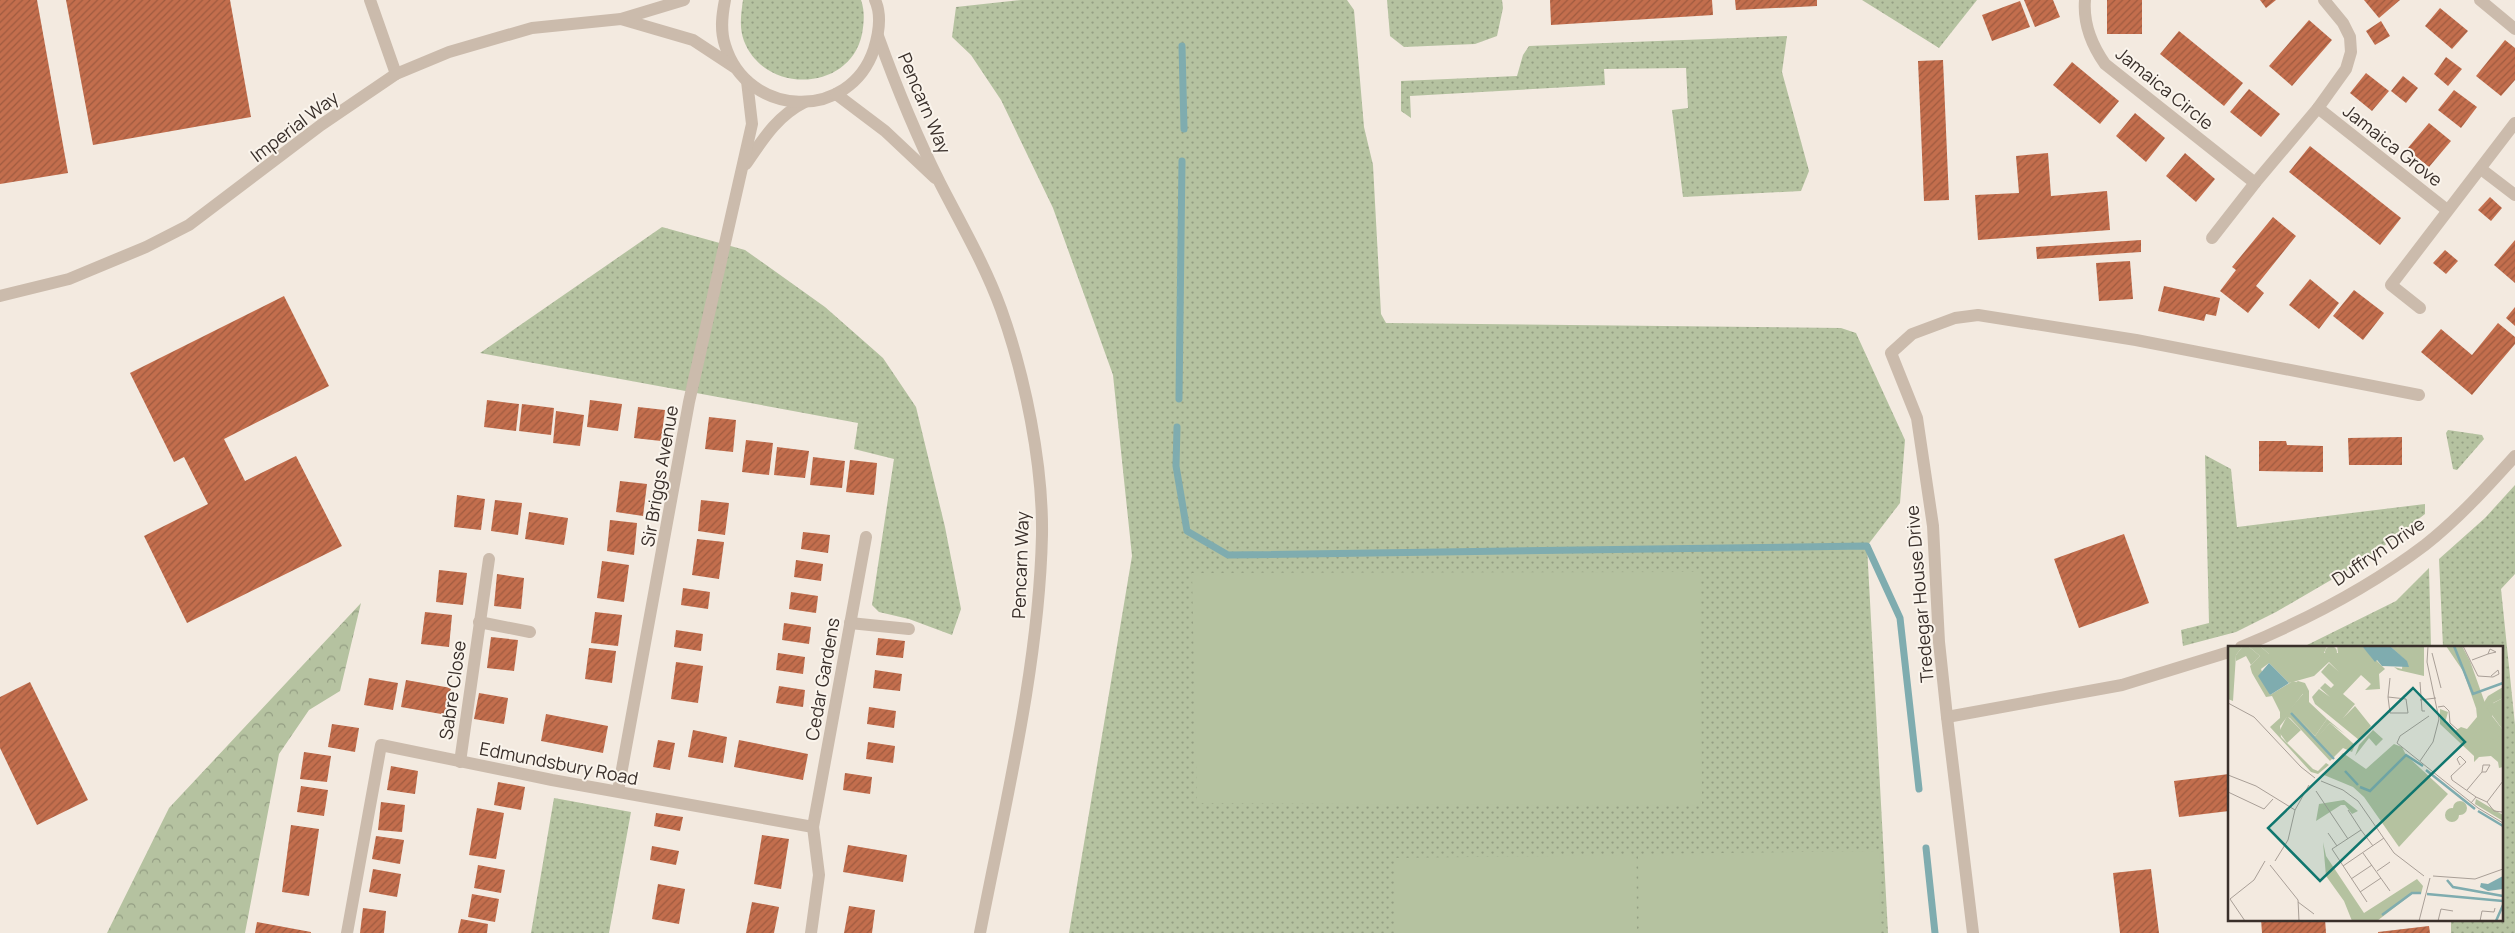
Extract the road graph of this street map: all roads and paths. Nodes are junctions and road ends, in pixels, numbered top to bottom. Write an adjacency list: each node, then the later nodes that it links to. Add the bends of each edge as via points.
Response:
1 (370, 0): 12 (street)
2 (684, 0): 8 (street, Imperial Way)
3 (725, 0): 11 (street, via 721,21 724,45)
4 (875, 0): 10 (street)
5 (2085, 0): 21 (street, Jamaica Circle, via 2091,45 2104,64)
6 (2324, 0): 16 (street, via 2343,23 2350,37 2351,52 2346,69)
7 (2480, 0): 9 (street)
8 (621, 19): 11 (street, Imperial Way, via 692,40); 12 (street, Imperial Way, via 532,28 450,52)
9 (2515, 29)
10 (878, 36): 14 (street, via 871,60 856,80); 20 (street, Pencarn Way, via 902,100)
11 (734, 67): 13 (street)
12 (396, 74): 25 (street, Imperial Way, via 320,125 188,224 146,247 69,279)
13 (747, 81): 15 (street, via 770,96); 18 (street, Sir Briggs Avenue, via 752,124)
14 (836, 94): 15 (street); 20 (street, Pencarn Way, via 885,130)
15 (805, 102): 18 (street, Sir Briggs Avenue, via 789,110 772,126)
16 (2318, 108): 21 (street); 23 (street, Jamaica Grove)
17 (2515, 123): 19 (street, Jamaica Grove)
18 (744, 168): 39 (street, Sir Briggs Avenue, via 689,402)
19 (2481, 168): 22 (street); 23 (street, Jamaica Grove)
20 (940, 183): 43 (street, Pencarn Way, via 1004,318 1026,398 1036,459 1042,533 1035,626 1015,754)
21 (2255, 183): 24 (street)
22 (2515, 195)
23 (2447, 210): 26 (street, Jamaica Grove, via 2391,285)
24 (2212, 238)
25 (0, 296)
26 (2420, 308)
27 (2419, 395): 37 (street, Tredegar House Drive, via 2136,340 1978,315 1955,318 1912,334 1892,353 1917,418 1933,526)
28 (2515, 456): 35 (street, Duffryn Drive, via 2471,504 2425,545 2348,594)
29 (866, 537): 32 (street, Cedar Gardens)
30 (489, 559): 31 (street, Sabre Close)
31 (480, 622): 34 (street, Sabre Close); 38 (street, Sabre Close)
32 (850, 624): 33 (street); 40 (street, Cedar Gardens)
33 (910, 629)
34 (530, 632)
35 (2243, 646)
36 (2228, 652): 37 (street, via 2122,685)
37 (1947, 717): 44 (street, Tredegar House Drive)
38 (460, 762): 39 (street, Edmundsbury Road); 41 (street, Edmundsbury Road, via 381,745)
39 (618, 791): 40 (street, Edmundsbury Road)
40 (813, 827): 42 (street, via 819,875)
41 (347, 933)
42 (811, 933)
43 (980, 933)
44 (1973, 933)

